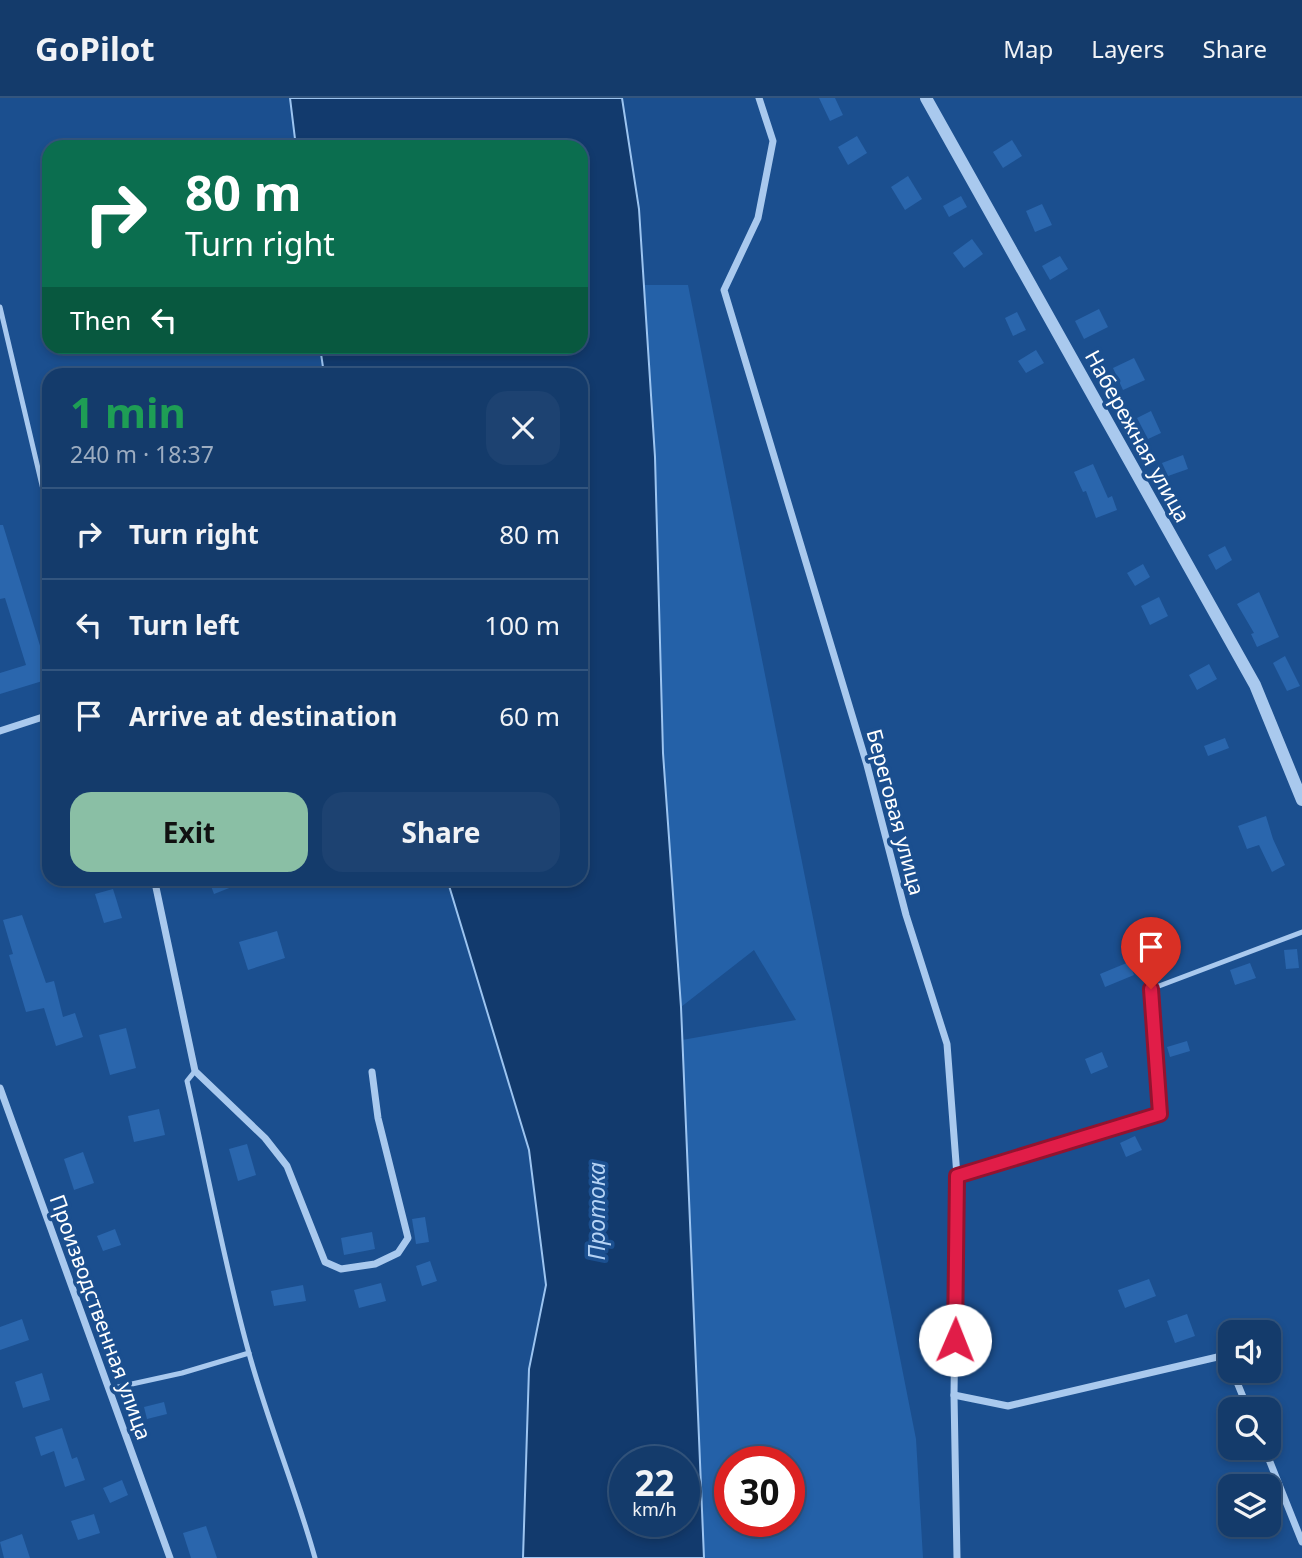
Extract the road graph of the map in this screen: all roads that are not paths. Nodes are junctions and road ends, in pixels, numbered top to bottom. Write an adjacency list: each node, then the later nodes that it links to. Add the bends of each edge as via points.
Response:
1 (759, 98): 13 (street, Береговая улица, via 773,141 758,218 724,290 947,1044)
2 (926, 98): 7 (street, Набережная улица, via 1255,685)
3 (0, 307): 4 (lane)
4 (42, 485)
5 (42, 717): 6 (street)
6 (0, 731)
7 (1302, 800)
8 (156, 886): 10 (street)
9 (1302, 932): 13 (lane, via 1151,989 1160,1114)
10 (195, 1071): 11 (street, via 265,1138 287,1167 325,1262 341,1269 375,1264 398,1253 408,1238 378,1118); 14 (lane, via 187,1081)
11 (372, 1072)
12 (0, 1088): 16 (street, Производственная улица)
13 (957, 1176): 17 (street, Береговая улица)
14 (249, 1353): 16 (lane); 21 (lane)
15 (1218, 1357): 17 (street, via 1008,1406)
16 (109, 1389): 20 (street, Производственная улица)
17 (954, 1395): 22 (street, Береговая улица)
18 (1269, 1460): 19 (street)
19 (1302, 1542)
20 (170, 1558)
21 (315, 1558)
22 (957, 1558)

